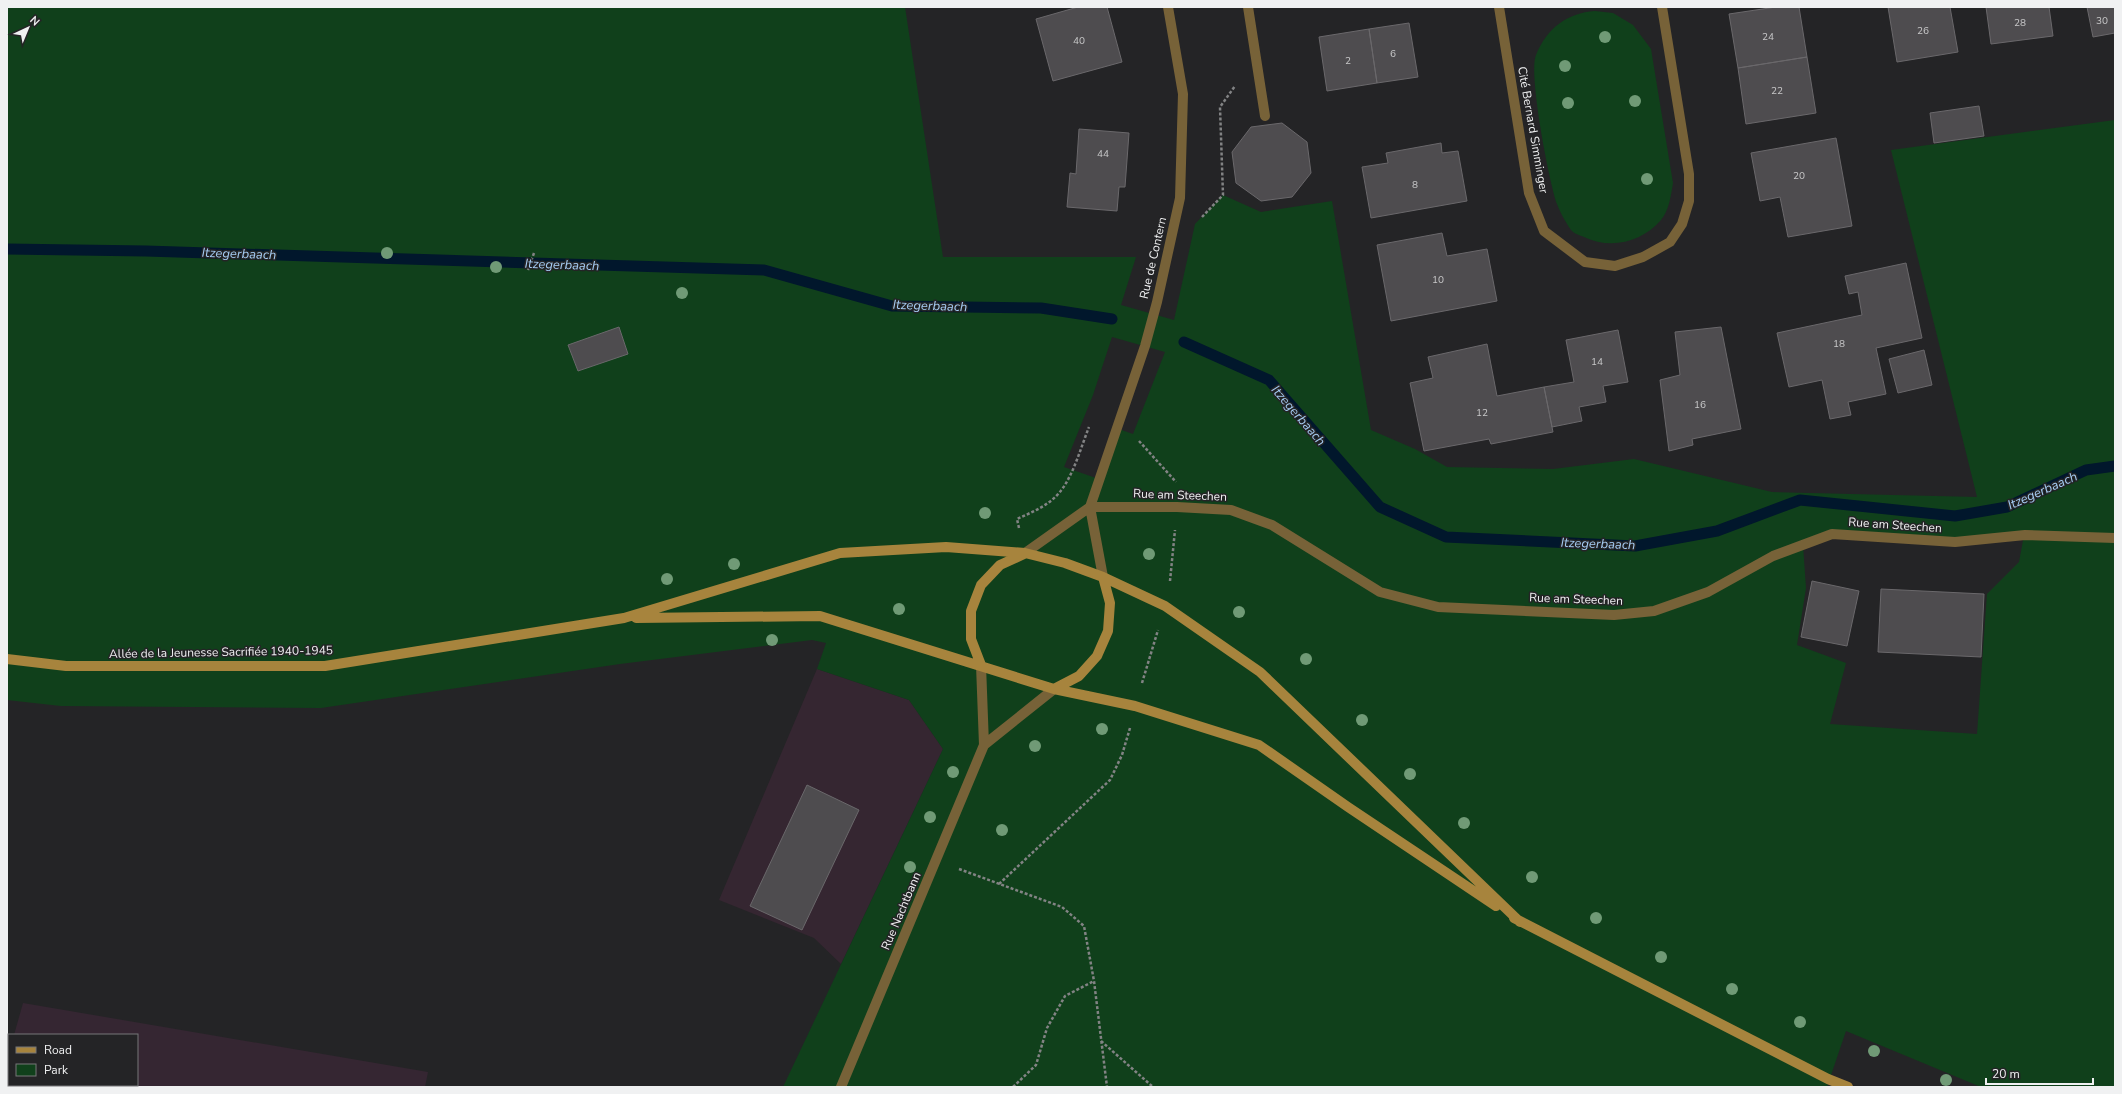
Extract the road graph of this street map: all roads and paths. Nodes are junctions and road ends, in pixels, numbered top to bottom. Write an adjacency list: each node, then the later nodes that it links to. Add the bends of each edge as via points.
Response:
1 (1168, 7): 10 (street, Rue de Contern, via 1183,94 1180,198 1145,346)
2 (1248, 7): 5 (street)
3 (1498, 7): 4 (street, Cité Bernard Simminger, via 1529,193 1544,231 1585,262 1615,266 1644,257 1670,242 1682,224 1689,201 1689,174)
4 (1662, 7)
5 (1256, 58): 6 (street); 7 (path, via 1220,107 1223,195)
6 (1264, 116)
7 (1200, 219)
8 (534, 253): 9 (path)
9 (528, 270)
10 (1116, 428): 12 (street, Rue de Contern); 15 (path, via 1093,419 1060,493 1042,507 1017,519)
11 (1138, 440): 13 (path, via 1177,484)
12 (1090, 507): 13 (street, Rue am Steechen); 15 (street); 16 (street, Rue de Contern)
13 (1177, 507): 14 (street, Rue am Steechen, via 1231,510 1272,525 1380,592 1438,607 1614,615 1654,611 1708,592 1773,556 1832,534 1955,542 2025,535)
14 (2115, 538)
15 (1025, 553): 16 (main road, via 1065,563); 17 (main road, via 946,548 840,553); 19 (main road, via 1000,565 981,585 971,611 971,639)
16 (1103, 577): 20 (main road, via 1110,603 1108,631 1097,656 1079,676); 25 (main road, via 1165,606 1260,672)
17 (624, 618): 18 (main road, Allée de la Jeunesse Sacrifiée 1940-1945, via 325,666 66,666); 19 (main road, via 820,616)
18 (7, 659)
19 (981, 665): 20 (main road); 22 (street, Rue Nachtbann)
20 (1054, 689): 22 (street, Rue Nachtbann); 25 (main road, via 1136,706 1259,745)
21 (1126, 740): 24 (path, via 1110,780)
22 (984, 745): 23 (street, Rue Nachtbann)
23 (936, 860): 24 (path); 28 (street, Rue Nachtbann)
24 (999, 884): 26 (path, via 1062,907 1084,926)
25 (1520, 922): 32 (main road)
26 (1094, 981): 27 (path); 29 (path, via 1065,996 1048,1028 1036,1064)
27 (1101, 1040): 30 (path); 31 (path)
28 (841, 1087)
29 (1013, 1087)
30 (1107, 1087)
31 (1153, 1087)
32 (1848, 1087)

